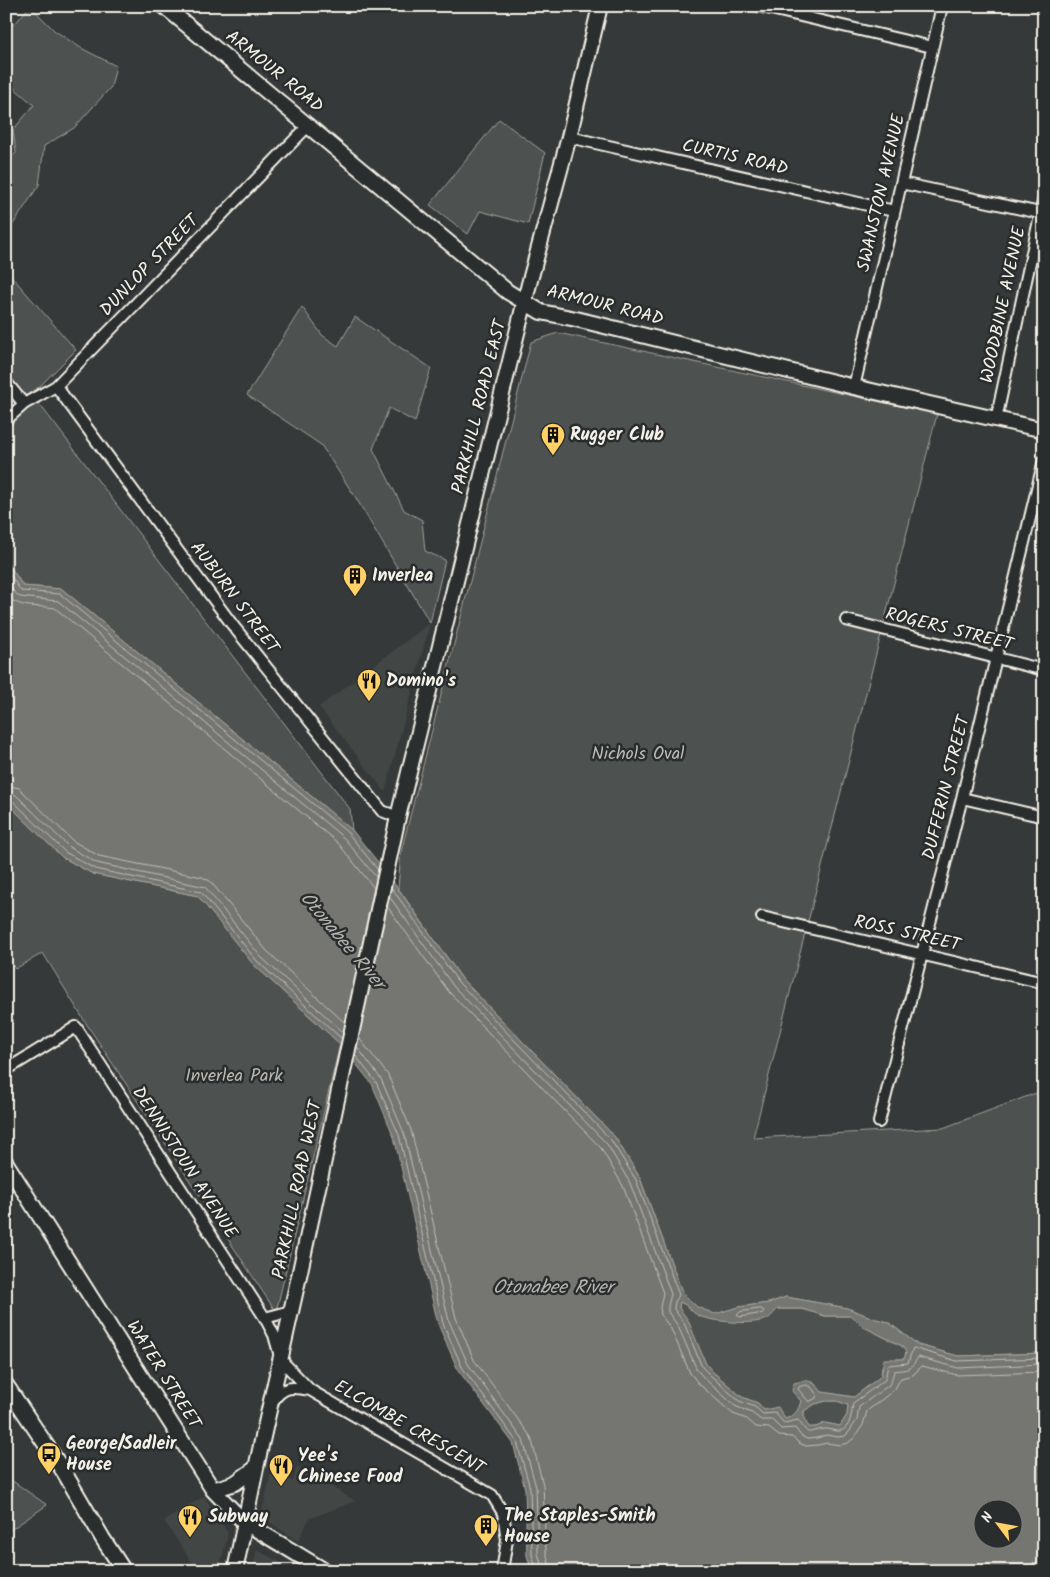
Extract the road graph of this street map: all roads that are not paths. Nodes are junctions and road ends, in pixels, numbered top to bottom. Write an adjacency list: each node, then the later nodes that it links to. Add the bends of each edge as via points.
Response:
1 (164, 6): 7 (main road, ARMOUR ROAD)
2 (600, 6): 8 (main road, PARKHILL ROAD EAST)
3 (758, 6): 5 (street)
4 (942, 6): 6 (street, SWANSTON AVENUE)
5 (790, 10): 6 (street)
6 (932, 47): 9 (street, SWANSTON AVENUE)
7 (309, 125): 13 (main road, ARMOUR ROAD); 15 (street, DUNLOP STREET)
8 (569, 137): 11 (street, CURTIS ROAD); 13 (main road, PARKHILL ROAD EAST)
9 (901, 183): 11 (street, SWANSTON AVENUE); 12 (street)
10 (1044, 197): 12 (street, WOODBINE AVENUE)
11 (894, 211): 16 (street, SWANSTON AVENUE)
12 (1040, 213): 19 (street, WOODBINE AVENUE)
13 (525, 303): 16 (main road, ARMOUR ROAD, via 541,312); 26 (main road, PARKHILL ROAD EAST)
14 (6, 382): 17 (street)
15 (56, 386): 17 (street, DUNLOP STREET); 26 (street, AUBURN STREET, via 234,627 382,812)
16 (854, 387): 19 (main road, ARMOUR ROAD)
17 (24, 404): 18 (street, DUNLOP STREET)
18 (6, 420)
19 (996, 420): 20 (main road, ARMOUR ROAD)
20 (1044, 430)
21 (1044, 460): 23 (street, DUFFERIN STREET)
22 (846, 620): 23 (street, ROGERS STREET)
23 (996, 659): 24 (street, ROGERS STREET); 25 (street, DUFFERIN STREET)
24 (1044, 670)
25 (962, 798): 27 (street); 29 (street, DUFFERIN STREET)
26 (398, 817): 34 (main road, PARKHILL ROAD WEST)
27 (1044, 817)
28 (762, 917): 29 (street, ROSS STREET)
29 (921, 954): 30 (street, ROSS STREET); 32 (street, DUFFERIN STREET)
30 (1044, 984)
31 (6, 1070): 35 (street, DENNISTOUN AVENUE, via 76,1027)
32 (879, 1122)
33 (6, 1163): 41 (main road, WATER STREET)
34 (291, 1311): 35 (street); 36 (main road, PARKHILL ROAD WEST)
35 (265, 1318): 36 (street, DENNISTOUN AVENUE)
36 (281, 1360): 38 (street, ELCOMBE CRESCENT); 39 (main road, PARKHILL ROAD WEST)
37 (6, 1385): 43 (main road)
38 (310, 1390): 39 (street, ELCOMBE CRESCENT, via 292,1387 279,1392); 46 (street, ELCOMBE CRESCENT, via 492,1495 503,1513 507,1540)
39 (271, 1404): 40 (main road, PARKHILL ROAD WEST)
40 (256, 1468): 41 (main road, via 235,1483); 42 (main road, PARKHILL ROAD WEST)
41 (213, 1490): 42 (main road, WATER STREET)
42 (244, 1522): 44 (main road, PARKHILL ROAD WEST); 45 (main road, WATER STREET)
43 (124, 1571)
44 (235, 1571)
45 (325, 1571)
46 (502, 1571)

